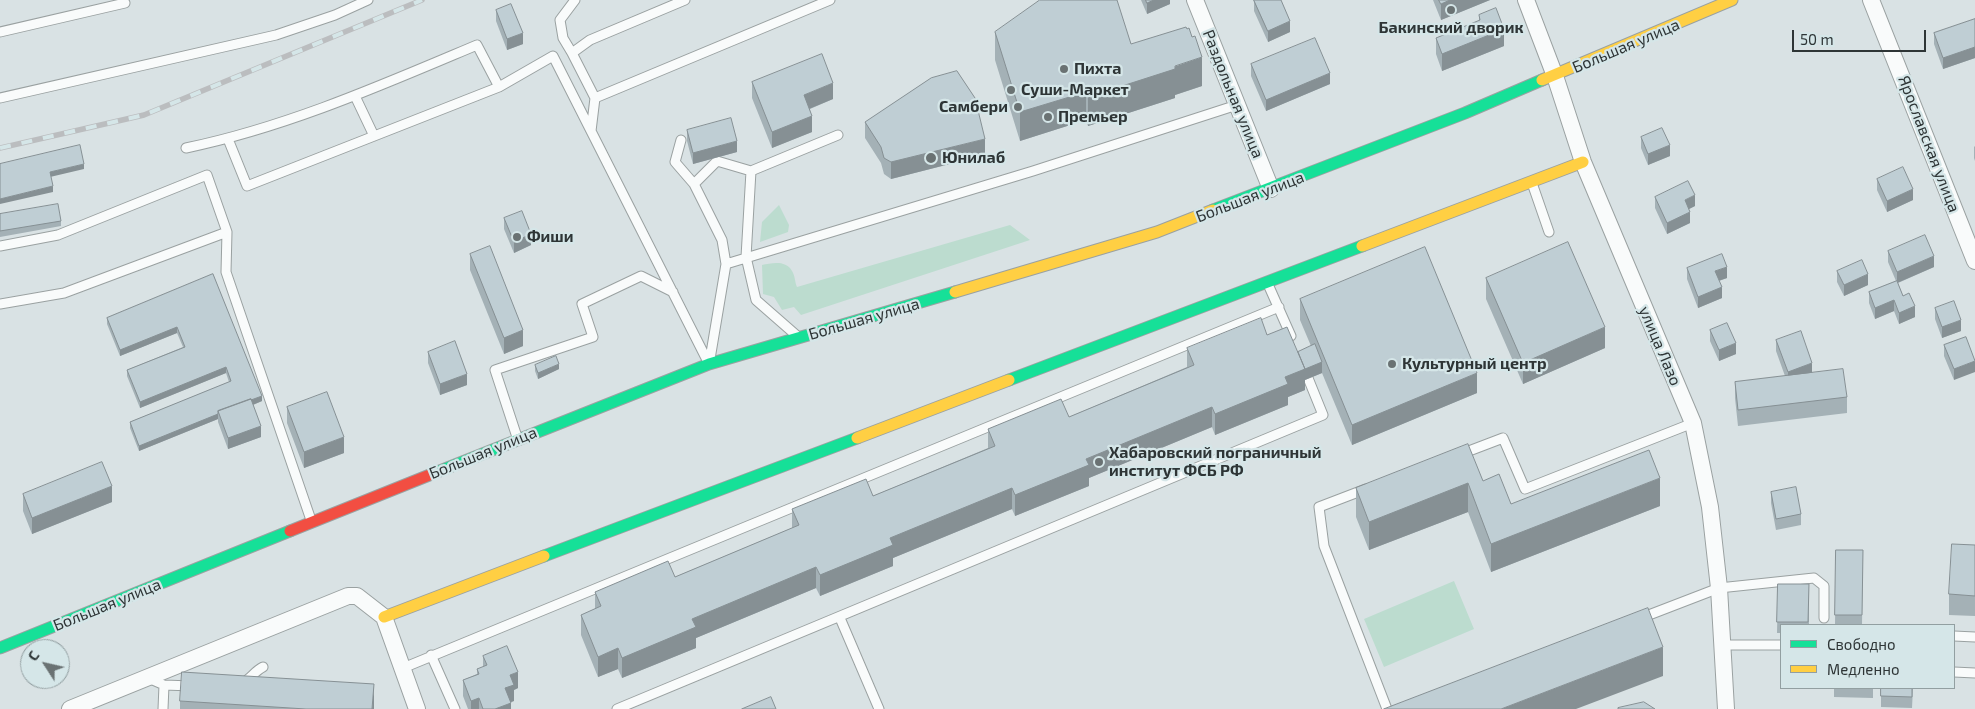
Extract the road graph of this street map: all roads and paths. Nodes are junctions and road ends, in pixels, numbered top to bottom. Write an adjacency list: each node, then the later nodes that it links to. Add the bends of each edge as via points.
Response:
1 (368, 0): 15 (lane, via 276,35)
2 (575, 0): 11 (lane, via 560,20 563,38)
3 (685, 0): 11 (lane, via 590,40)
4 (830, 0): 16 (lane)
5 (1195, 0): 17 (street, Раздольная улица)
6 (1526, 0): 12 (street, улица Лазо)
7 (1732, 0): 12 (main road, Большая улица)
8 (1871, 0): 33 (street, Ярославская улица)
9 (125, 3): 10 (lane)
10 (0, 32)
11 (572, 53): 16 (lane)
12 (1555, 76): 24 (street, улица Лазо); 28 (main road, Большая улица)
13 (498, 87): 14 (lane, via 477,45); 18 (lane, via 553,56); 20 (lane)
14 (355, 96): 20 (lane); 21 (lane)
15 (0, 98)
16 (594, 98): 18 (lane)
17 (1237, 105): 28 (street, Раздольная улица); 32 (lane)
18 (591, 131): 36 (lane)
19 (838, 135): 25 (lane)
20 (374, 136): 21 (lane, via 247,186)
21 (228, 139): 23 (lane)
22 (680, 140): 27 (lane, via 675,162)
23 (186, 148)
24 (1583, 162): 26 (main road); 43 (street, улица Лазо)
25 (751, 171): 27 (lane, via 717,161); 32 (lane)
26 (1532, 181): 30 (lane); 35 (main road)
27 (694, 184): 34 (lane, via 722,240)
28 (1271, 189): 39 (main road, Большая улица, via 1157,232)
29 (227, 232): 31 (lane, via 206,175 58,235); 37 (lane, via 64,293); 47 (lane, via 226,272)
30 (1550, 232)
31 (0, 246)
32 (746, 257): 34 (lane); 39 (lane, via 756,300)
33 (1975, 261)
34 (726, 264): 41 (lane)
35 (1267, 282): 38 (lane); 49 (main road)
36 (672, 292): 41 (lane); 44 (lane, via 641,276 582,304 593,337 495,370)
37 (0, 304)
38 (1279, 307): 40 (lane); 58 (lane)
39 (800, 338): 41 (main road, Большая улица)
40 (1294, 343)
41 (709, 364): 44 (main road, Большая улица)
42 (1308, 378): 50 (lane, via 1323,415)
43 (1693, 424): 45 (lane, via 1525,489 1503,438); 48 (street, улица Лазо, via 1710,507)
44 (518, 439): 47 (main road, Большая улица)
45 (1448, 459)
46 (1374, 486): 73 (lane, via 1319,507 1324,546)
47 (312, 522): 57 (main road, Большая улица)
48 (1719, 588): 51 (lane, via 1814,578 1824,586); 52 (lane); 55 (street, улица Лазо)
49 (384, 617): 60 (street); 63 (street, via 357,596 348,596)
50 (840, 618): 71 (lane); 72 (lane)
51 (1824, 618)
52 (1635, 620)
53 (1955, 636): 54 (lane)
54 (1975, 636)
55 (1722, 645): 56 (lane); 74 (street, улица Лазо)
56 (1780, 645)
57 (0, 648)
58 (431, 655): 60 (lane); 70 (lane)
59 (263, 667): 66 (lane)
60 (403, 668): 69 (street)
61 (1955, 672): 62 (lane)
62 (1975, 673)
63 (148, 678): 64 (lane); 67 (street)
64 (164, 685): 65 (lane); 68 (lane)
65 (200, 686)
66 (236, 687)
67 (70, 709)
68 (163, 709)
69 (416, 709)
70 (455, 709)
71 (618, 709)
72 (879, 709)
73 (1387, 709)
74 (1726, 709)

